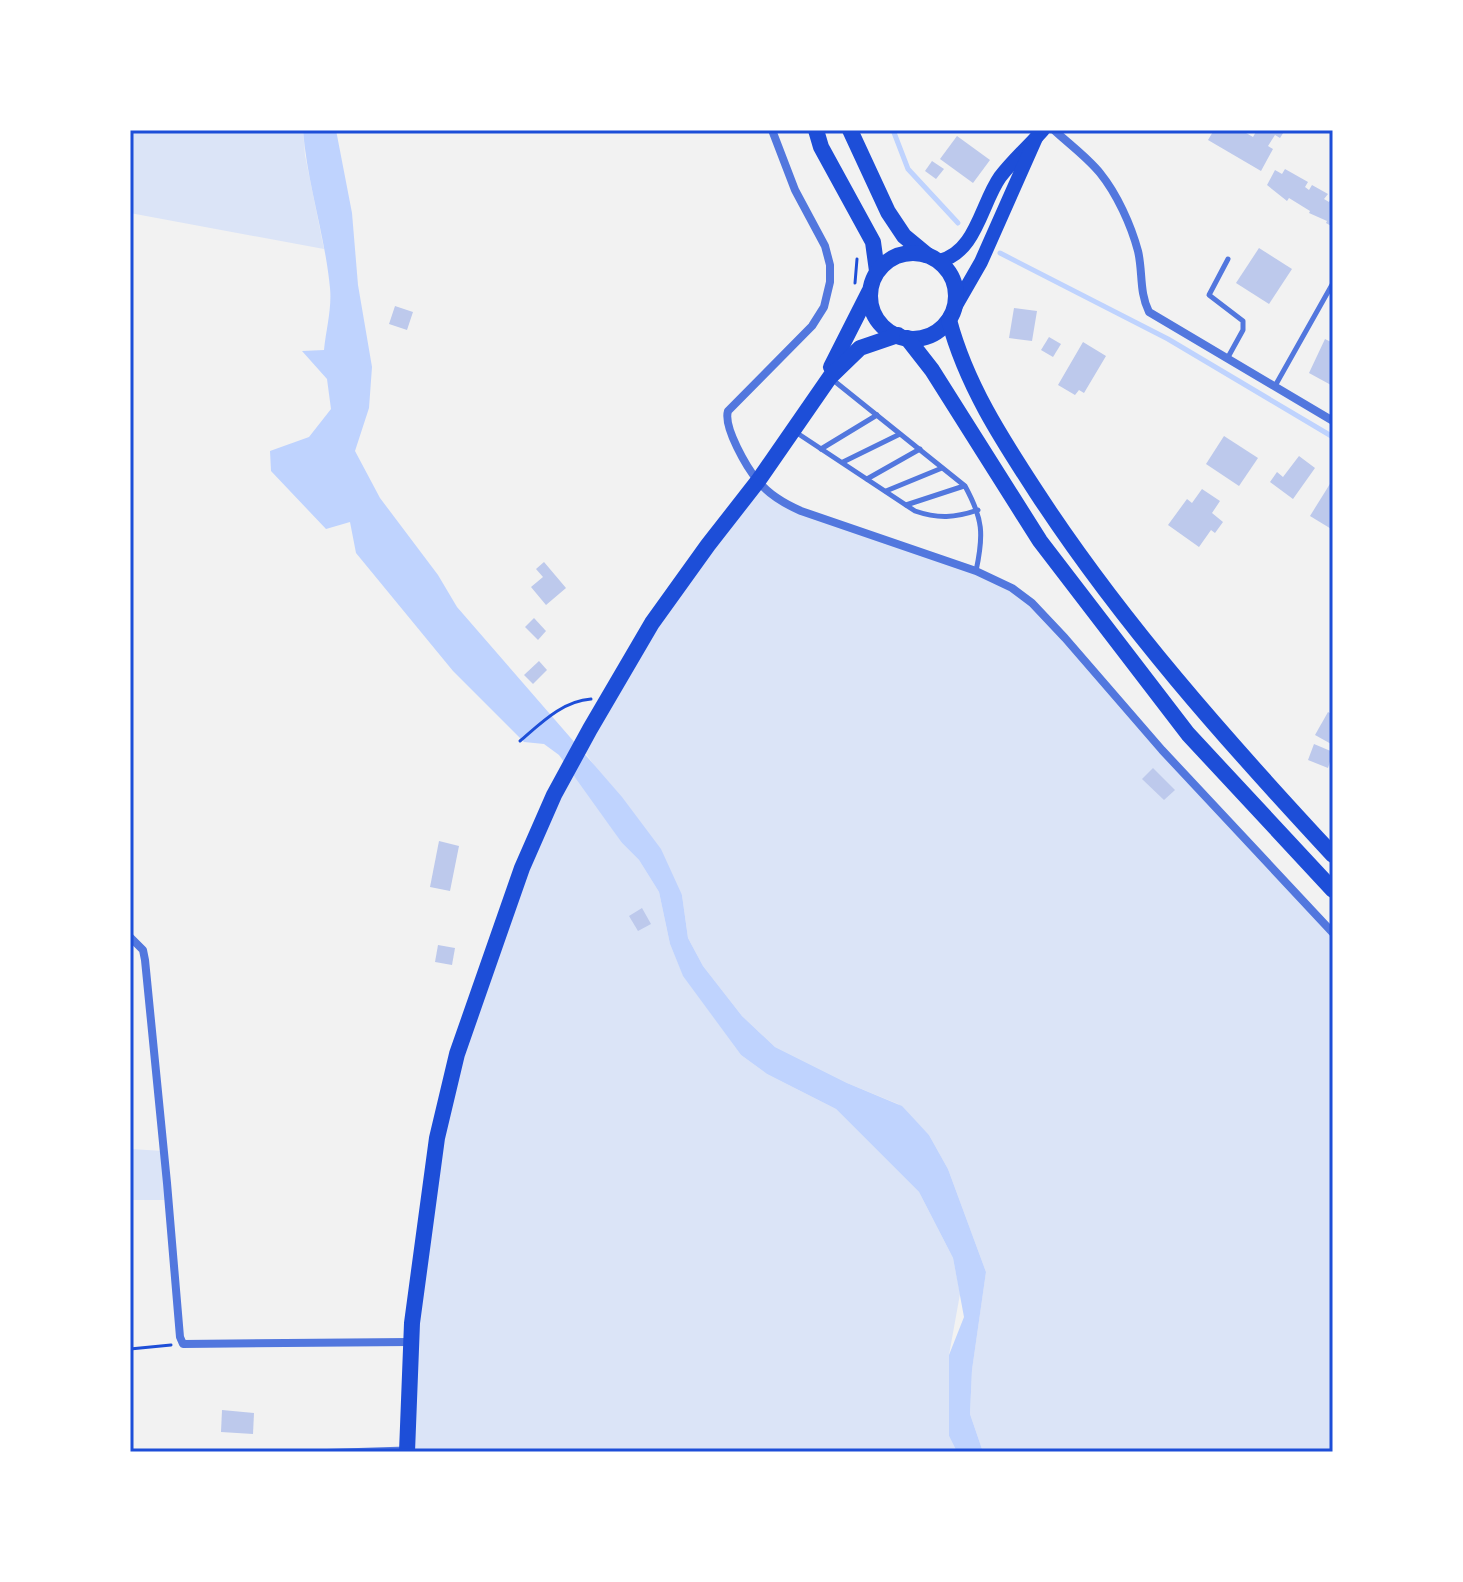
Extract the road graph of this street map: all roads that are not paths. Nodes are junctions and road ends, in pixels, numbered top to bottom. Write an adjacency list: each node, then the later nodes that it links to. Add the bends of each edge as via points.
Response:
1 (772, 130): 25 (street, via 795,190 825,246 830,282 812,326 728,411 729,430)
2 (816, 130): 8 (main road, via 873,242)
3 (850, 130): 6 (main road, via 888,212 904,236)
4 (1054, 130): 13 (street, via 1100,173 1123,212 1140,258 1149,312)
5 (1039, 134): 6 (main road, via 999,178 960,250 950,259); 11 (main road)
6 (933, 258): 8 (main road, via 916,253 894,257); 11 (main road, via 954,282)
7 (1228, 259): 13 (lane, via 1209,295 1243,321)
8 (877, 271): 10 (main road)
9 (1333, 283): 15 (lane)
10 (871, 289): 12 (main road, via 876,317); 14 (main road)
11 (952, 314): 12 (main road, via 943,327 926,336); 31 (main road, via 962,362 980,401 1088,566 1203,711)
12 (903, 337): 14 (main road, via 860,348); 32 (main road, via 932,370 1040,541 1179,722)
13 (1227, 360): 15 (street)
14 (827, 380): 16 (lane); 18 (main road)
15 (1274, 387): 17 (street)
16 (877, 415): 19 (lane); 20 (lane)
17 (1333, 421)
18 (793, 431): 20 (lane); 25 (main road)
19 (900, 434): 21 (lane); 22 (lane)
20 (821, 449): 22 (lane)
21 (920, 449): 23 (lane); 24 (lane)
22 (842, 463): 24 (lane)
23 (942, 468): 26 (lane); 27 (lane)
24 (867, 479): 27 (lane)
25 (758, 481): 30 (street, via 781,502 801,511); 35 (main road, via 652,623 554,795 522,868 457,1054 437,1138)
26 (965, 486): 28 (lane); 29 (lane)
27 (885, 491): 28 (lane)
28 (906, 505): 29 (lane, via 930,516 955,518)
29 (978, 510): 30 (lane, via 983,539)
30 (976, 571): 33 (street, via 1032,603)
31 (1333, 855)
32 (1333, 890)
33 (1333, 933)
34 (130, 937): 35 (street, via 145,960 183,1344)
35 (410, 1342): 36 (main road)
36 (407, 1450): 37 (lane)
37 (311, 1452)

